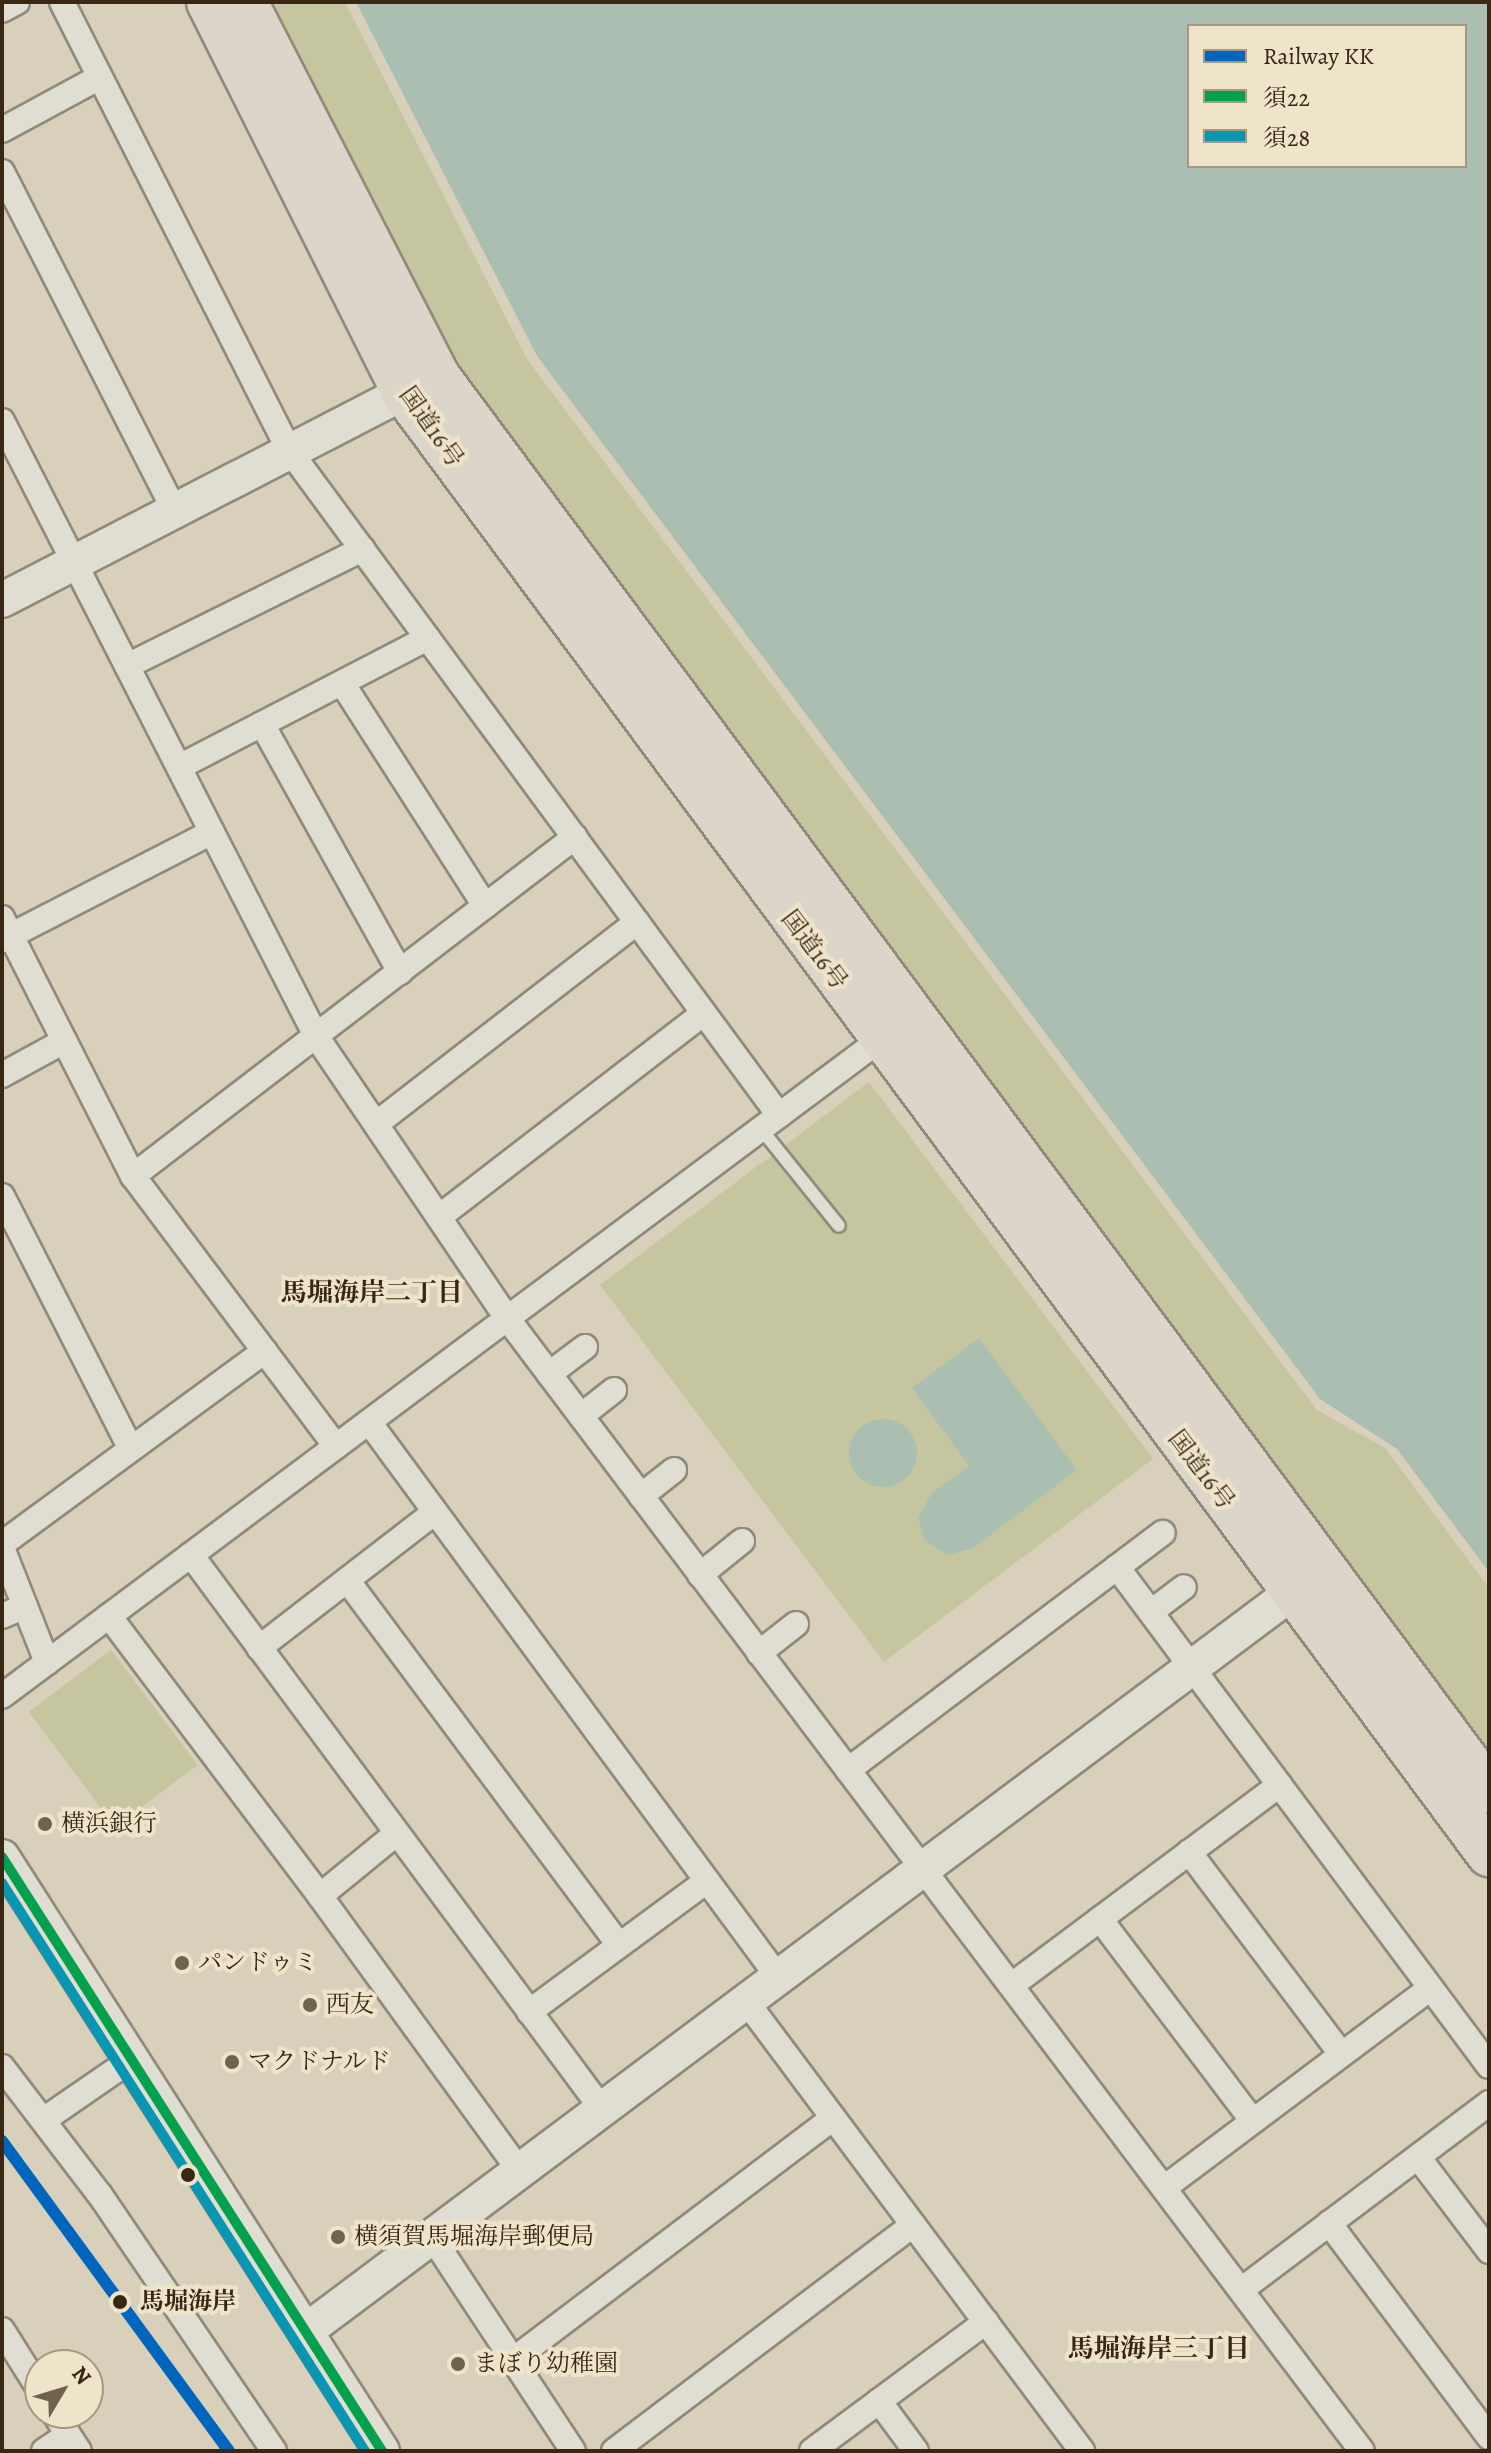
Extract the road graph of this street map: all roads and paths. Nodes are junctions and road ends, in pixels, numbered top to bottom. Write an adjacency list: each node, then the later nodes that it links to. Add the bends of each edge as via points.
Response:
1 (17, 2): 5 (street)
2 (62, 2): 6 (street)
3 (209, 2): 9 (highway, 国道16号)
4 (245, 2): 9 (highway, 国道16号)
5 (2, 10)
6 (98, 78): 7 (street); 11 (street)
7 (2, 130)
8 (2, 172): 12 (street)
9 (421, 384): 11 (street); 28 (highway, 国道16号)
10 (2, 421): 14 (street)
11 (289, 450): 12 (street); 13 (street)
12 (174, 509): 14 (street)
13 (363, 549): 16 (street); 17 (street)
14 (74, 563): 15 (street); 17 (street)
15 (2, 600)
16 (428, 638): 18 (street); 22 (street)
17 (127, 666): 20 (street)
18 (342, 683): 19 (street); 23 (street)
19 (262, 724): 20 (street); 26 (street)
20 (179, 767): 21 (street)
21 (212, 832): 25 (street); 29 (street)
22 (575, 837): 23 (street); 24 (street)
23 (485, 906): 26 (street)
24 (637, 922): 27 (street); 33 (street)
25 (5, 931): 30 (street)
26 (400, 972): 29 (street)
27 (704, 1013): 32 (street); 36 (street)
28 (895, 1028): 32 (street); 57 (highway, 国道16号)
29 (316, 1036): 33 (street); 34 (street)
30 (64, 1041): 31 (street); 34 (street)
31 (2, 1075)
32 (770, 1122): 37 (lane); 38 (street)
33 (376, 1124): 36 (street)
34 (133, 1176): 40 (street)
35 (2, 1196): 46 (street)
36 (439, 1217): 38 (street)
37 (839, 1226)
38 (507, 1318): 41 (street); 44 (street)
39 (585, 1347): 41 (street)
40 (265, 1351): 45 (street); 46 (street)
41 (549, 1374): 43 (street)
42 (614, 1390): 43 (street)
43 (581, 1416): 48 (street)
44 (369, 1422): 45 (street); 49 (street)
45 (336, 1446): 53 (street)
46 (130, 1447): 52 (street)
47 (674, 1470): 48 (street)
48 (641, 1496): 55 (street)
49 (435, 1512): 56 (street); 77 (street)
50 (1163, 1533): 54 (street)
51 (742, 1541): 55 (street)
52 (2, 1546): 59 (street)
53 (191, 1555): 62 (street); 64 (street)
54 (1117, 1567): 60 (street); 69 (street)
55 (700, 1575): 65 (street)
56 (347, 1580): 64 (street); 80 (street)
57 (1308, 1581): 67 (street); 71 (highway, 国道16号); 74 (highway, 国道16号)
58 (1184, 1587): 60 (street)
59 (25, 1606): 61 (street); 66 (street)
60 (1151, 1612): 67 (street)
61 (2, 1616)
62 (109, 1616): 66 (street); 78 (street)
63 (796, 1624): 65 (street)
64 (259, 1648): 72 (street)
65 (759, 1653): 69 (street)
66 (47, 1662): 68 (street)
67 (1192, 1668): 70 (street); 76 (street)
68 (2, 1696)
69 (848, 1770): 76 (street)
70 (1279, 1785): 73 (street); 83 (street)
71 (1489, 1791)
72 (397, 1833): 78 (street); 85 (street)
73 (1189, 1852): 79 (street); 86 (street)
74 (1489, 1854)
75 (2, 1857): 87 (street)
76 (922, 1870): 81 (street); 82 (street)
77 (707, 1881): 80 (street); 81 (street)
78 (320, 1896): 96 (street)
79 (1100, 1919): 82 (street); 94 (street)
80 (619, 1945): 85 (street)
81 (778, 1977): 84 (street)
82 (1012, 1985): 97 (street)
83 (1430, 1988): 86 (street); 88 (street)
84 (746, 2001): 91 (street); 92 (street)
85 (529, 2012): 91 (street)
86 (1341, 2054): 94 (street)
87 (132, 2059): 93 (street); 105 (street)
88 (1489, 2066)
89 (2, 2067): 93 (street)
90 (1489, 2103): 95 (street)
91 (602, 2109): 96 (street)
92 (833, 2118): 99 (street); 106 (street)
93 (45, 2119): 112 (street)
94 (1253, 2121): 97 (street)
95 (1418, 2157): 98 (street); 101 (street)
96 (520, 2171): 100 (street)
97 (1164, 2188): 102 (street)
98 (1329, 2223): 102 (street); 109 (street)
99 (913, 2225): 103 (street); 115 (street)
100 (432, 2237): 105 (street); 106 (street)
101 (1489, 2251)
102 (1241, 2290): 119 (street)
103 (986, 2322): 108 (street); 118 (street)
104 (2, 2330): 107 (street)
105 (306, 2331): 113 (street)
106 (513, 2360): 114 (street)
107 (24, 2365)
108 (879, 2401): 116 (street); 117 (street)
109 (1489, 2437)
110 (73, 2443): 111 (street)
111 (44, 2451)
112 (274, 2451)
113 (382, 2451)
114 (573, 2451)
115 (614, 2451)
116 (812, 2451)
117 (916, 2451)
118 (1082, 2451)
119 (1362, 2451)

